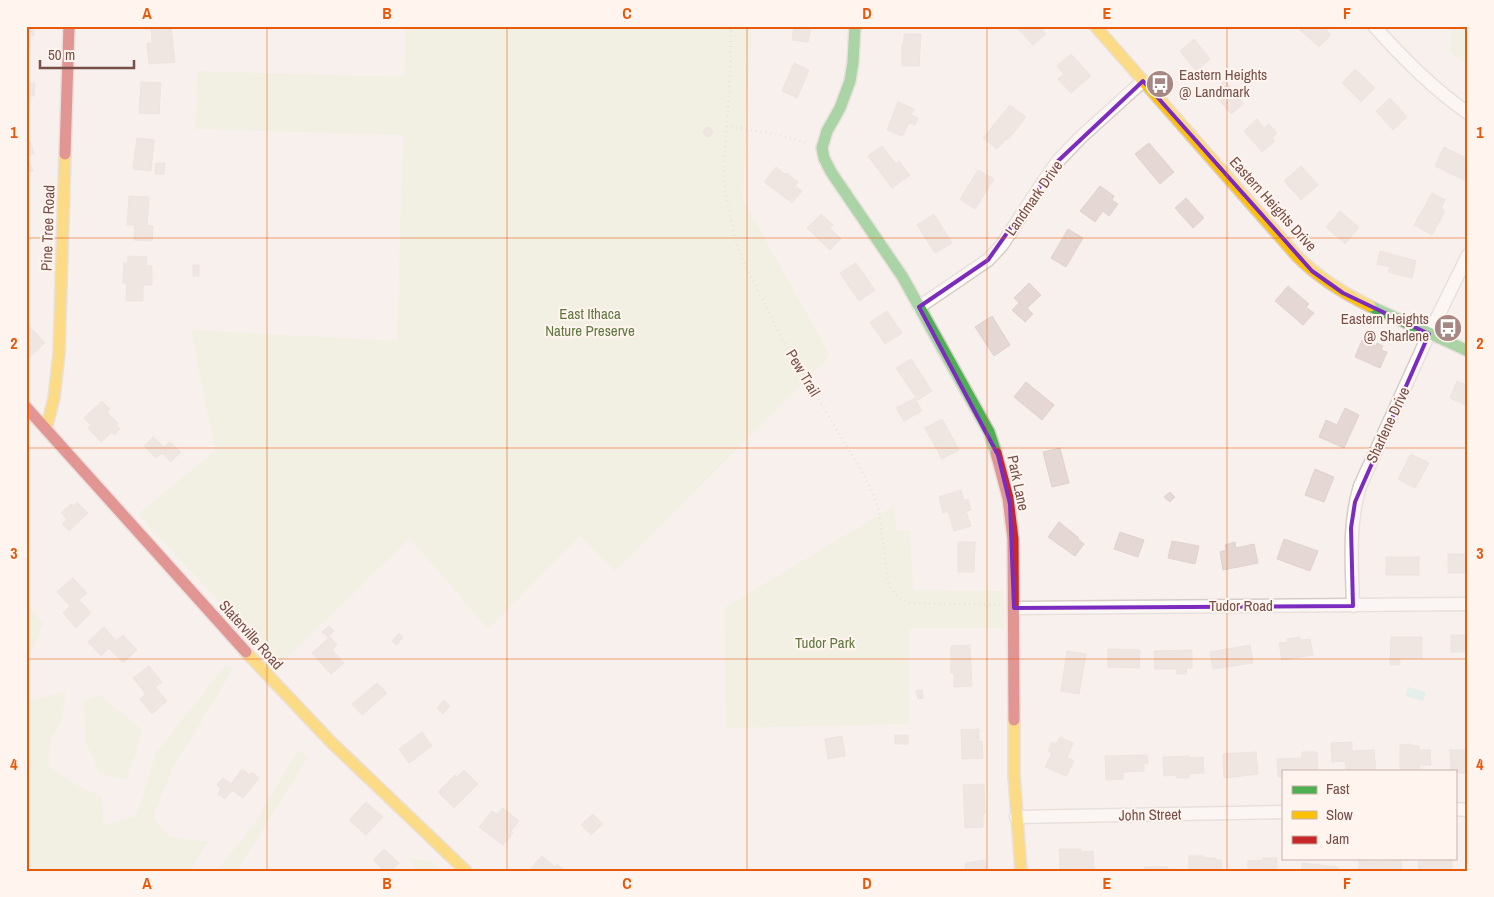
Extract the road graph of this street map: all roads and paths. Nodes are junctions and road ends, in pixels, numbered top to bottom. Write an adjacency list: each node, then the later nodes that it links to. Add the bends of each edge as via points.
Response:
1 (69, 26): 15 (main road, Pine Tree Road, via 59,352 54,398)
2 (731, 26): 8 (path, Pew Trail)
3 (855, 26): 9 (main road, via 850,81)
4 (1095, 26): 6 (main road, Eastern Heights Drive)
5 (1374, 26): 7 (street, via 1414,69)
6 (1143, 81): 11 (street, Landmark Drive, via 1058,161 1002,245 988,260); 12 (main road, Eastern Heights Drive, via 1312,271 1343,293)
7 (1468, 113)
8 (726, 126): 9 (path, via 774,134); 18 (path, Pew Trail, via 725,192 742,259 784,342 872,491 879,511 891,589 898,597 910,602)
9 (822, 148): 11 (main road, Park Lane, via 831,172 902,276)
10 (1468, 255): 12 (street, Sharlene Drive)
11 (919, 307): 18 (main road, Park Lane, via 989,432 998,455 1010,504)
12 (1429, 334): 13 (main road, Eastern Heights Drive); 17 (street, Sharlene Drive, via 1355,502 1351,528)
13 (1468, 351)
14 (26, 407): 15 (main road, Slaterville Road)
15 (46, 429): 21 (main road, Slaterville Road, via 331,742)
16 (1468, 604): 17 (street, Tudor Road)
17 (1353, 606): 18 (street, Tudor Road)
18 (1014, 608): 20 (main road, Park Lane)
19 (1282, 812): 20 (street, John Street)
20 (1016, 817): 22 (main road, Park Lane)
21 (466, 871)
22 (1021, 871)

